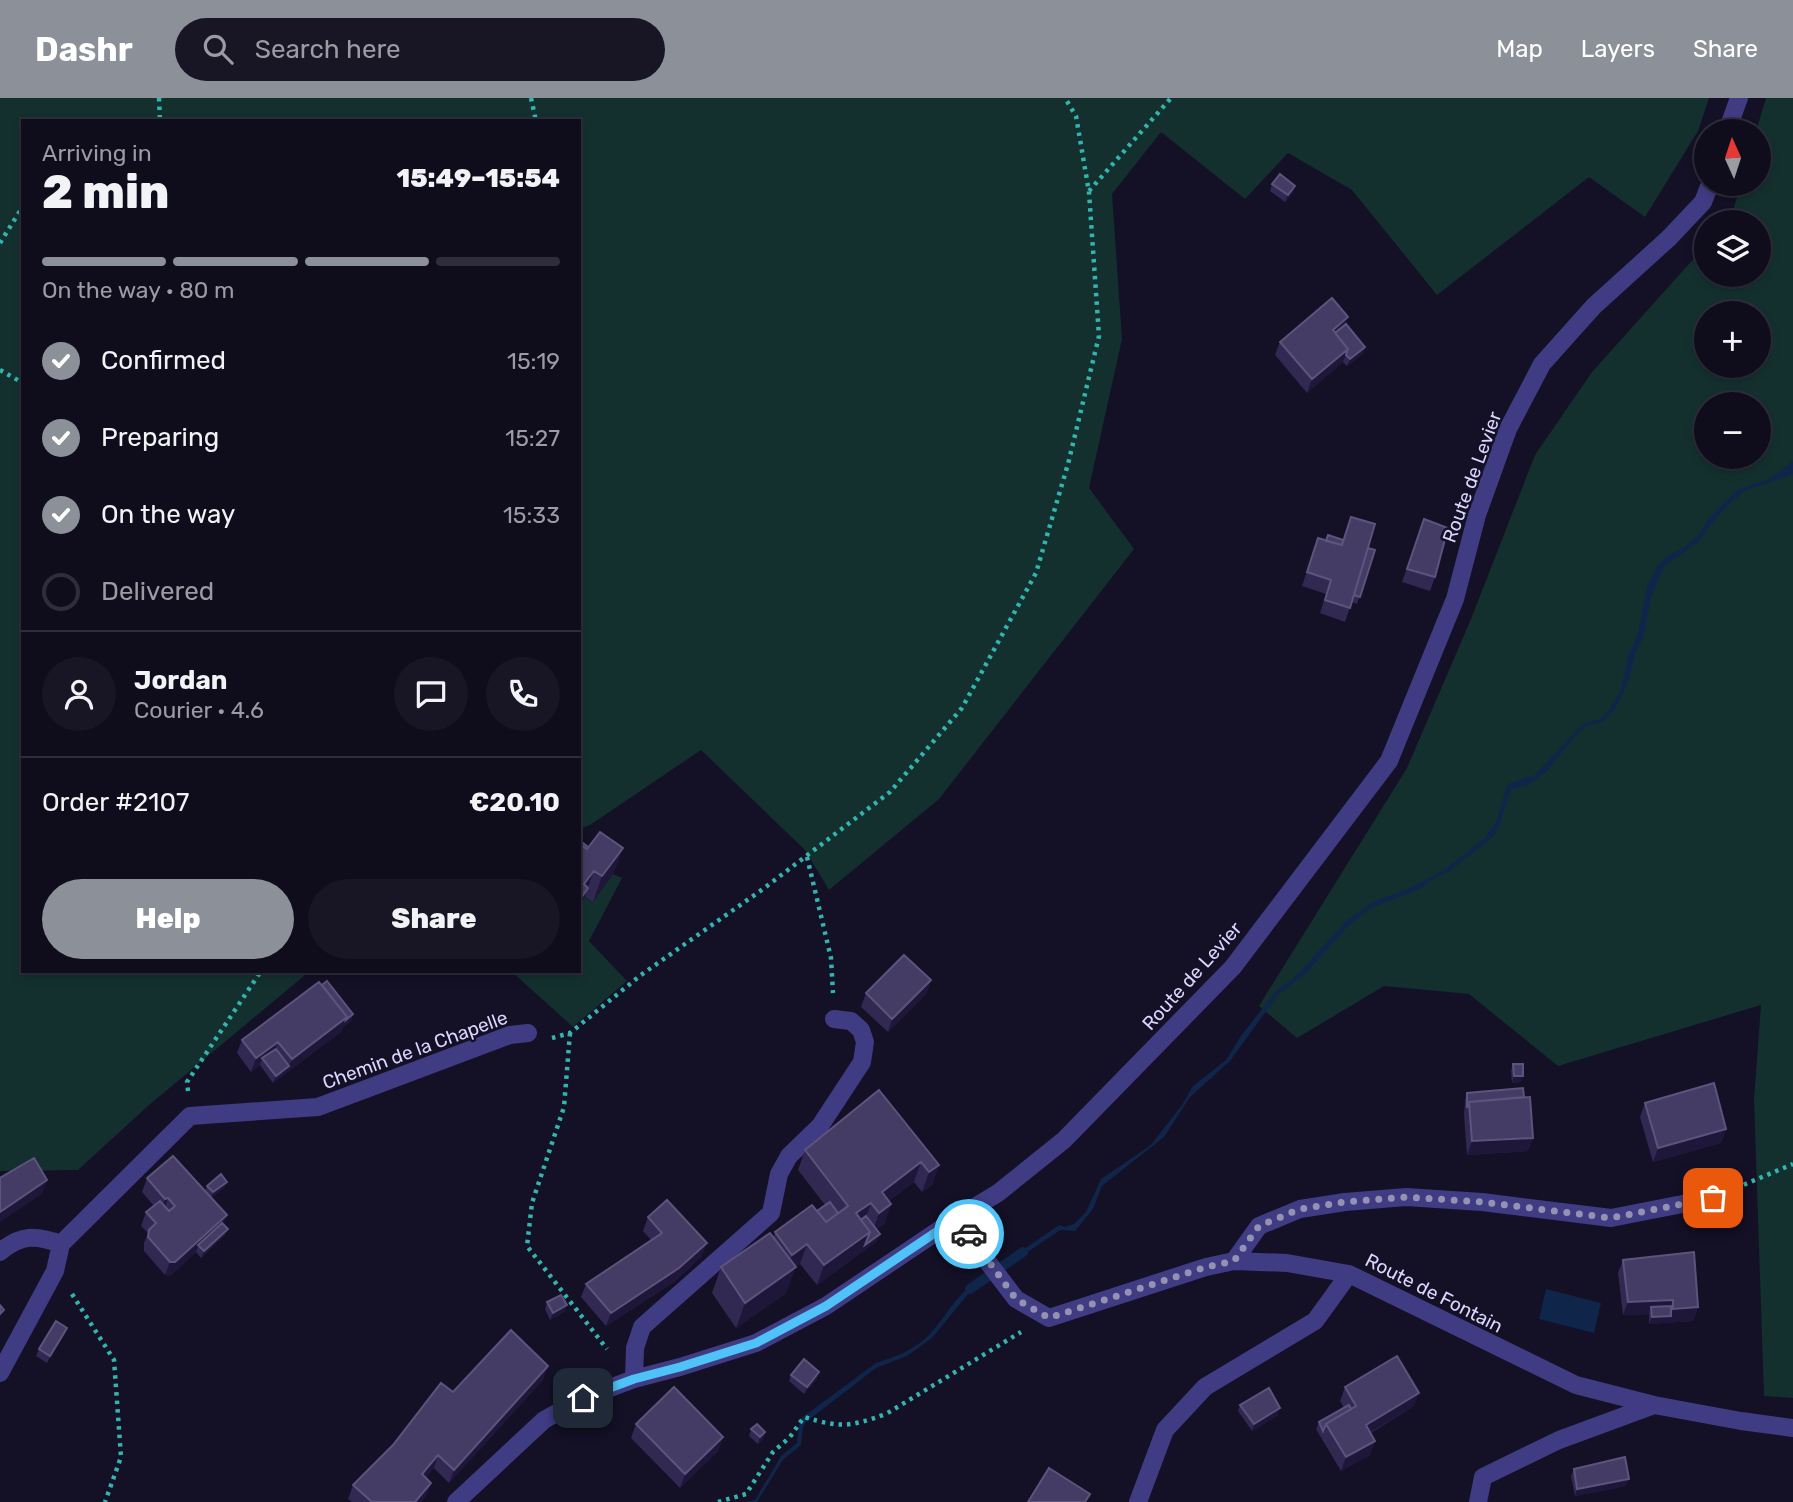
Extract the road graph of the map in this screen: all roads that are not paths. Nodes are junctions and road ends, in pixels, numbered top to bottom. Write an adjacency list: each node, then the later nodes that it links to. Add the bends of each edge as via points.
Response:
1 (1738, 98): 2 (street)
2 (1731, 119)
3 (1705, 196): 7 (street, Route de Levier, via 1542,364 1508,429 1477,515 1455,599 1389,761 1233,967 1064,1140 998,1193)
4 (834, 1019): 13 (street, via 851,1021 861,1030 865,1042 862,1062 820,1126 789,1156 779,1174 771,1213 642,1327 635,1348)
5 (528, 1033): 8 (street, Chemin de la Chapelle, via 510,1035 318,1107 190,1116)
6 (1713, 1198): 10 (street, via 1611,1218 1406,1197 1345,1202 1300,1209 1259,1226)
7 (960, 1216): 10 (street, Route de Fontain, via 974,1244 1016,1299 1049,1318); 13 (street, Route de Levier, via 826,1306 756,1343)
8 (61, 1244): 9 (street, via 39,1236 12,1241); 12 (street, via 55,1270)
9 (0, 1252)
10 (1234, 1261): 11 (street, Route de Fontain, via 1287,1263)
11 (1349, 1273): 14 (street, Route de Fontain, via 1576,1385); 17 (street, via 1315,1321 1205,1387 1165,1430)
12 (0, 1373)
13 (634, 1379): 16 (street, Route de Levier, via 583,1398 544,1420)
14 (1654, 1405): 15 (street, Route de Fontain); 18 (street, via 1559,1440 1483,1476)
15 (1793, 1429)
16 (456, 1502)
17 (1138, 1502)
18 (1478, 1502)

